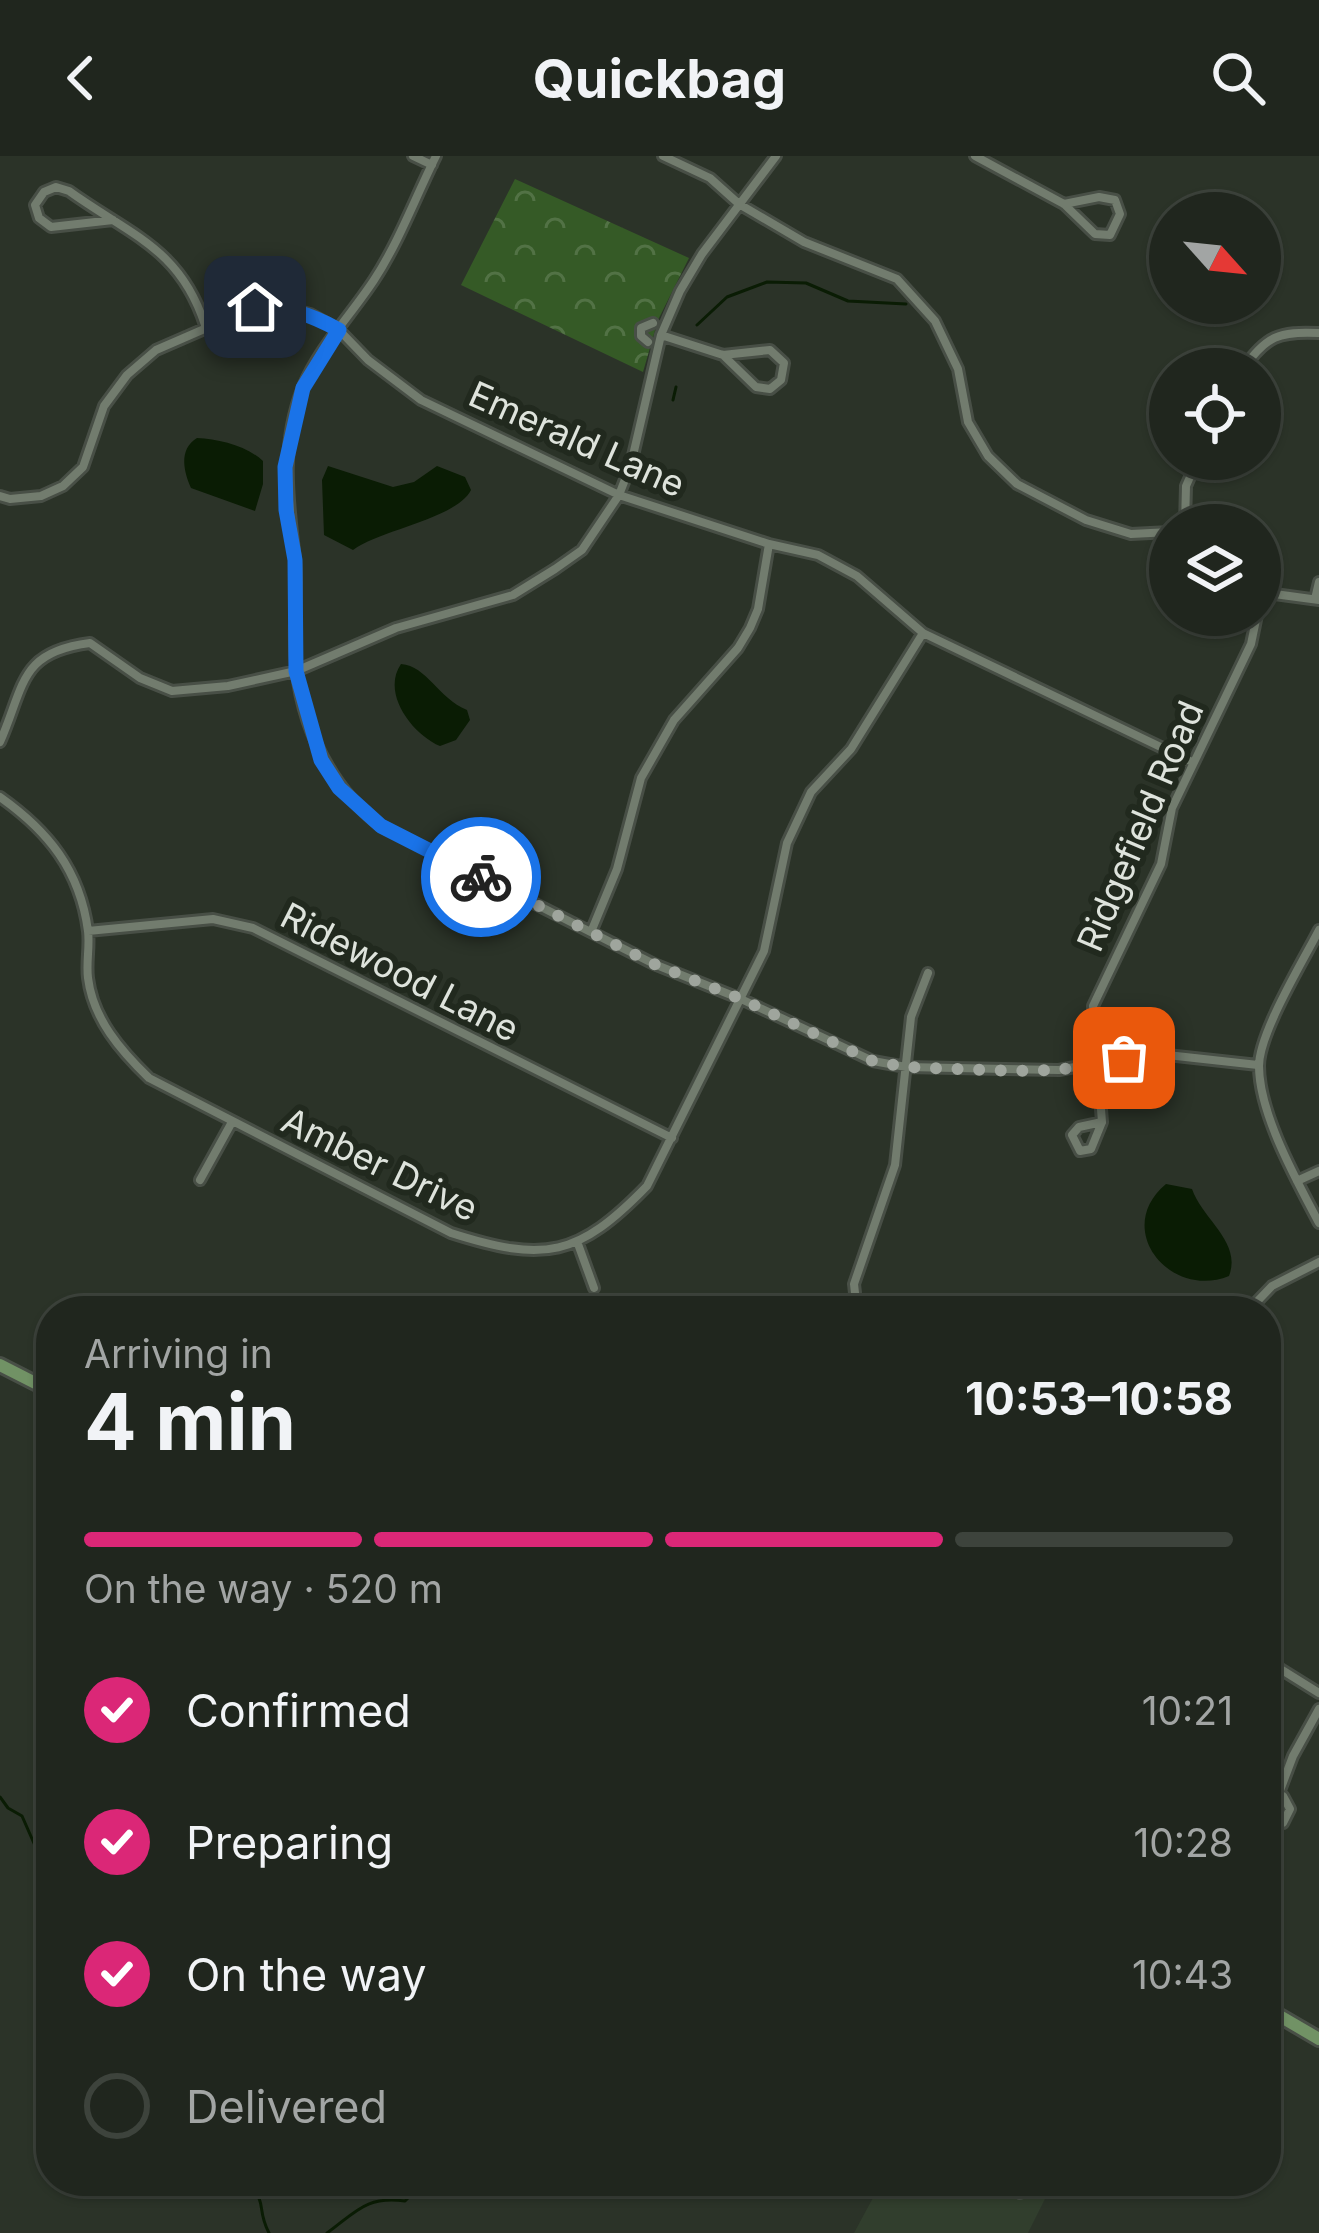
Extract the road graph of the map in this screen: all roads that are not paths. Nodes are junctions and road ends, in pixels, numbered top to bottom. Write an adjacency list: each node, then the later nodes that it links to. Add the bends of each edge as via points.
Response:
1 (413, 156): 5 (street)
2 (663, 156): 6 (street, via 710,178)
3 (776, 156): 6 (street)
4 (975, 156): 7 (street)
5 (434, 160): 11 (street, via 378,273)
6 (739, 204): 13 (street, via 680,290); 19 (street, via 804,242 897,279 935,321 958,370 968,422 1017,484 1086,520)
7 (1064, 204): 7 (street, via 1095,234 1109,235 1120,214 1115,200 1099,197)
8 (113, 220): 8 (street, via 56,187 34,205 51,227); 10 (street, via 178,268)
9 (653, 323): 14 (street, via 641,328)
10 (206, 326): 11 (street, Emerald Lane, via 255,307 283,307); 18 (street, Emerald Lane, via 127,375 104,406 83,467 63,486 41,496)
11 (339, 330): 17 (street, Emerald Lane, via 421,400); 26 (street, via 303,388 285,467)
12 (1319, 333): 15 (street, via 1291,332)
13 (661, 334): 16 (street); 17 (street)
14 (648, 342)
15 (1258, 348)
16 (723, 355): 16 (street, via 756,387 781,380 784,363 770,350)
17 (620, 495): 20 (street, Emerald Lane); 26 (street, via 581,550 513,595 397,628)
18 (0, 496)
19 (1149, 533)
20 (769, 544): 24 (street, Emerald Lane, via 818,555 857,576); 32 (street, via 751,628 674,720 640,778)
21 (1319, 581): 23 (street)
22 (1281, 597): 23 (street)
23 (1317, 600)
24 (923, 633): 28 (street, Emerald Lane); 34 (street, via 851,748 811,792 787,843 764,951)
25 (1253, 636): 28 (street, Ridgefield Road)
26 (296, 671): 27 (street, via 172,691 90,644 65,646 26,673); 32 (street, via 321,760 358,809)
27 (0, 742)
28 (1192, 762): 35 (street, Ridgefield Road, via 1161,864 1093,1006)
29 (0, 796): 31 (street, Amber Drive, via 44,831 75,881)
30 (1319, 930): 36 (street)
31 (88, 931): 38 (street, Amber Drive, via 88,980 122,1052 149,1078); 40 (street, Ridewood Lane, via 214,919 254,928)
32 (591, 932): 34 (street)
33 (928, 973): 37 (street, via 911,1017)
34 (741, 999): 37 (street, via 840,1048); 40 (street)
35 (1097, 1063): 36 (street, via 1149,1053); 37 (street, via 1059,1070); 39 (street, Ridgefield Road)
36 (1258, 1065): 43 (street)
37 (906, 1067): 48 (street, via 895,1166)
38 (232, 1122): 42 (street); 45 (street, Amber Drive, via 451,1233 497,1248)
39 (1102, 1122): 39 (street, via 1091,1149 1080,1151 1072,1135)
40 (672, 1138): 45 (street, via 647,1186)
41 (1319, 1171): 43 (street)
42 (200, 1180)
43 (1297, 1181): 44 (street)
44 (1319, 1223)
45 (578, 1244): 47 (street)
46 (1319, 1262): 49 (street)
47 (594, 1288)
48 (855, 1296)
49 (1262, 1296)
50 (0, 1365): 51 (main road)
51 (36, 1383)
52 (1281, 1670): 53 (street)
53 (1319, 1694)
54 (1319, 1709): 55 (street)
55 (1281, 1788)
56 (1281, 1794): 57 (street, via 1289,1814)
57 (1281, 1822)
58 (1281, 2017): 59 (main road)
59 (1319, 2039)

